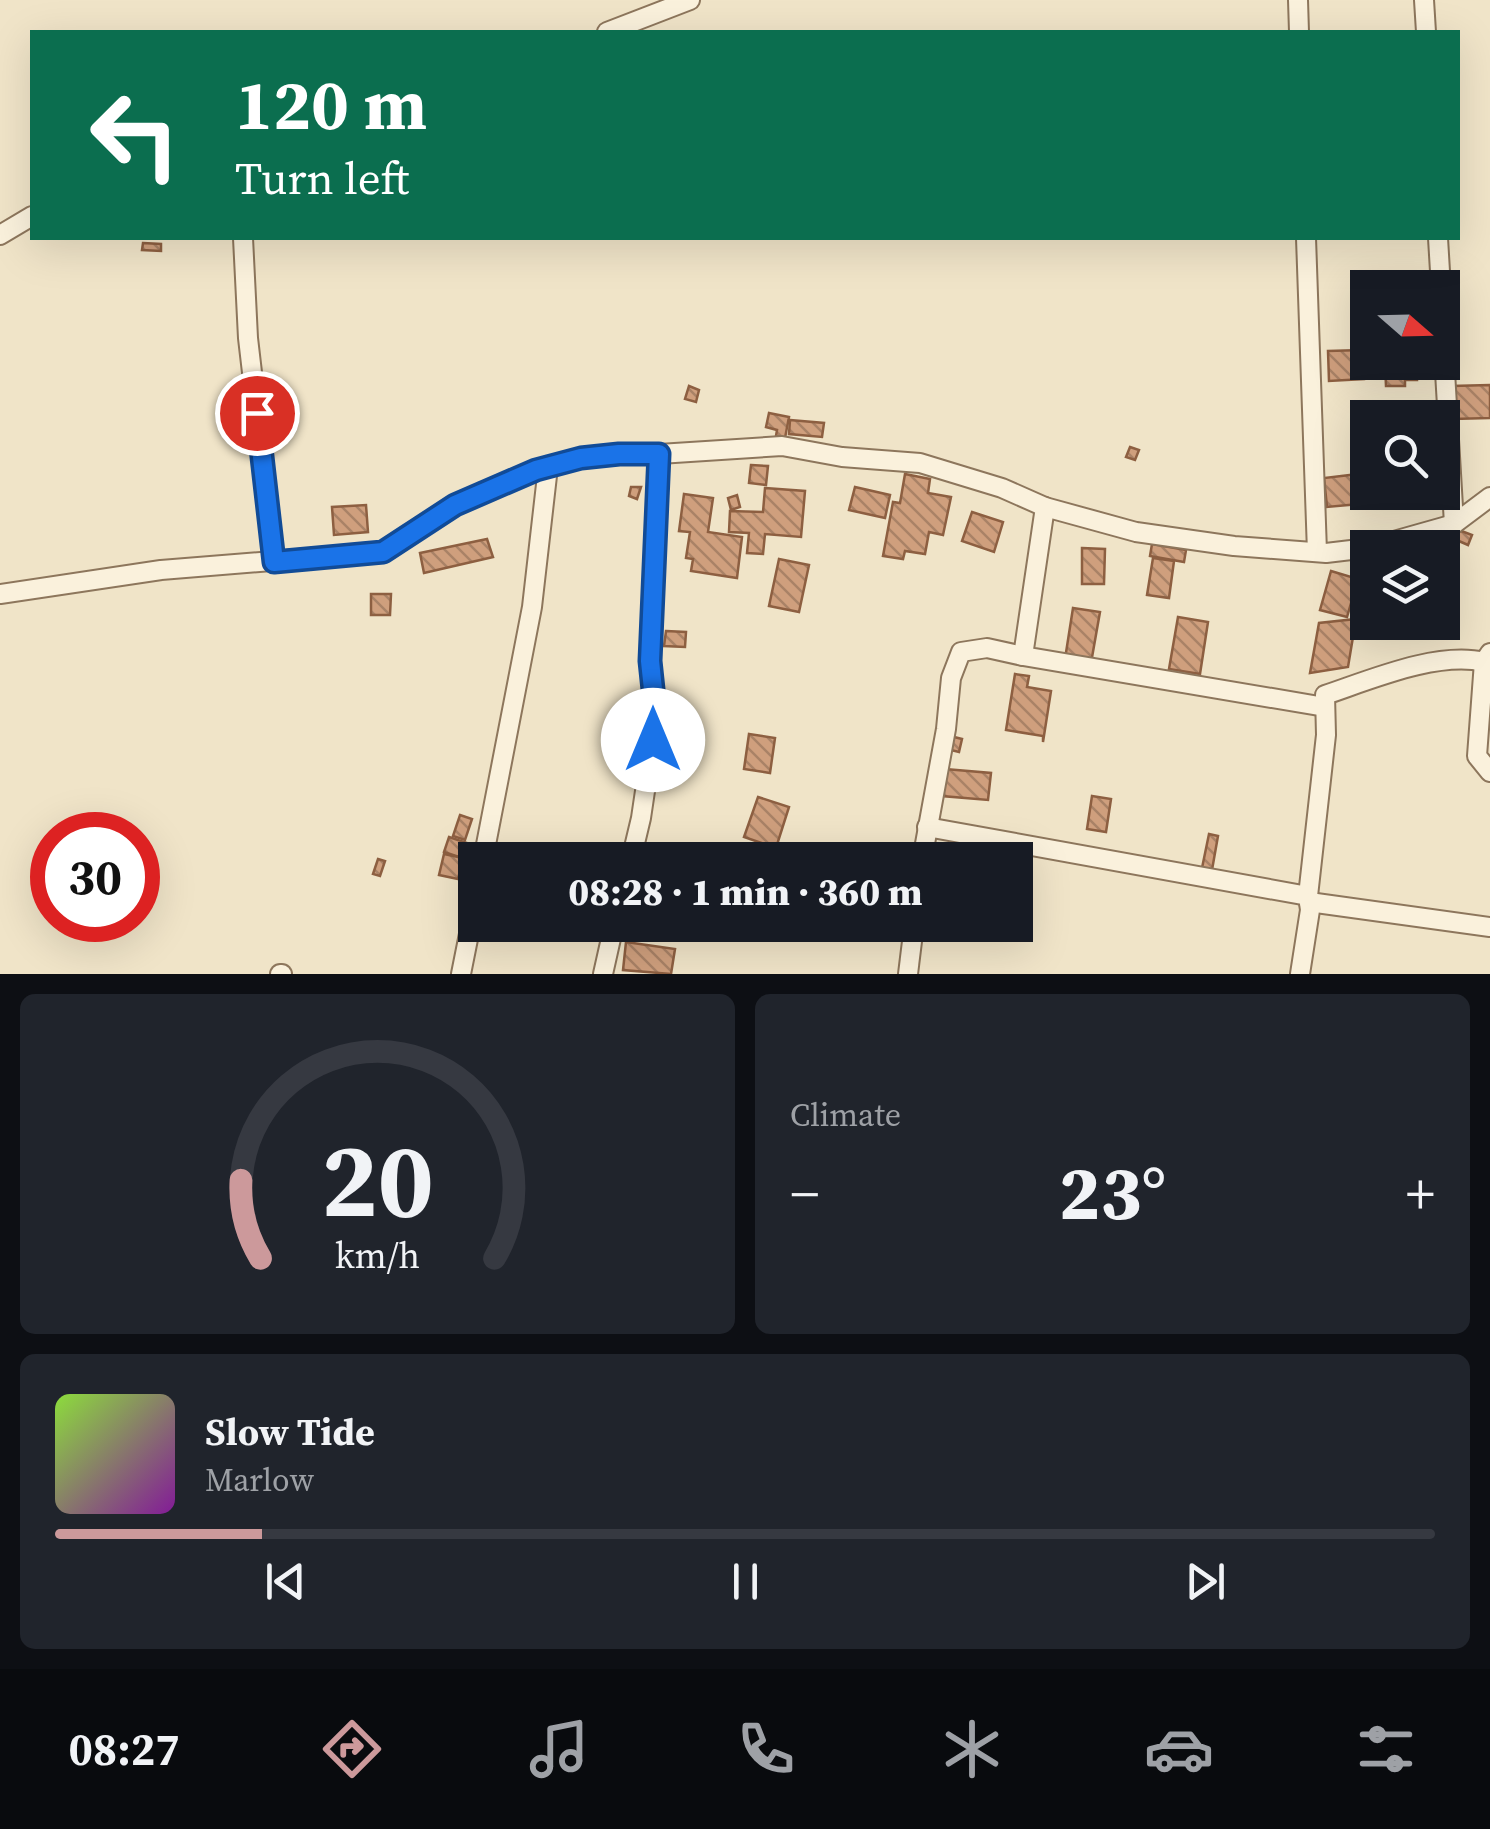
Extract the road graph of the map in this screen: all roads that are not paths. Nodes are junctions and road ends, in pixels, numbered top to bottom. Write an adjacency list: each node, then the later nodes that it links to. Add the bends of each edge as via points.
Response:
1 (690, 0): 4 (street)
2 (1298, 0): 5 (street)
3 (1424, 0): 6 (street)
4 (612, 30)
5 (1299, 30)
6 (1426, 30)
7 (30, 217): 8 (street)
8 (0, 235)
9 (243, 240): 22 (street)
10 (1306, 240): 21 (street)
11 (1438, 240): 12 (street)
12 (1439, 270)
13 (1445, 380): 18 (street)
14 (659, 454): 15 (street); 17 (street, via 782,446 920,463); 30 (street, via 650,661 656,718)
15 (548, 467): 22 (street, via 455,505 383,552); 29 (street, via 532,607)
16 (1490, 497): 18 (street)
17 (1045, 507): 21 (street, via 1136,532); 24 (street)
18 (1454, 524): 19 (street)
19 (1432, 530)
20 (1350, 549): 21 (street)
21 (1318, 552)
22 (274, 562): 23 (street, via 161,570)
23 (0, 594)
24 (1023, 656): 26 (street); 28 (street, via 987,648 961,652 950,678)
25 (1487, 658): 26 (street, via 1400,670 1325,695); 27 (street, via 1477,756)
26 (1325, 707): 32 (street)
27 (1490, 772)
28 (927, 828): 31 (street); 32 (street)
29 (487, 842)
30 (635, 842)
31 (925, 842)
32 (1308, 899): 33 (street); 40 (street)
33 (1490, 927)
34 (467, 942): 37 (street)
35 (610, 942): 38 (street)
36 (912, 942): 39 (street)
37 (461, 974)
38 (603, 974)
39 (908, 974)
40 (1300, 974)

